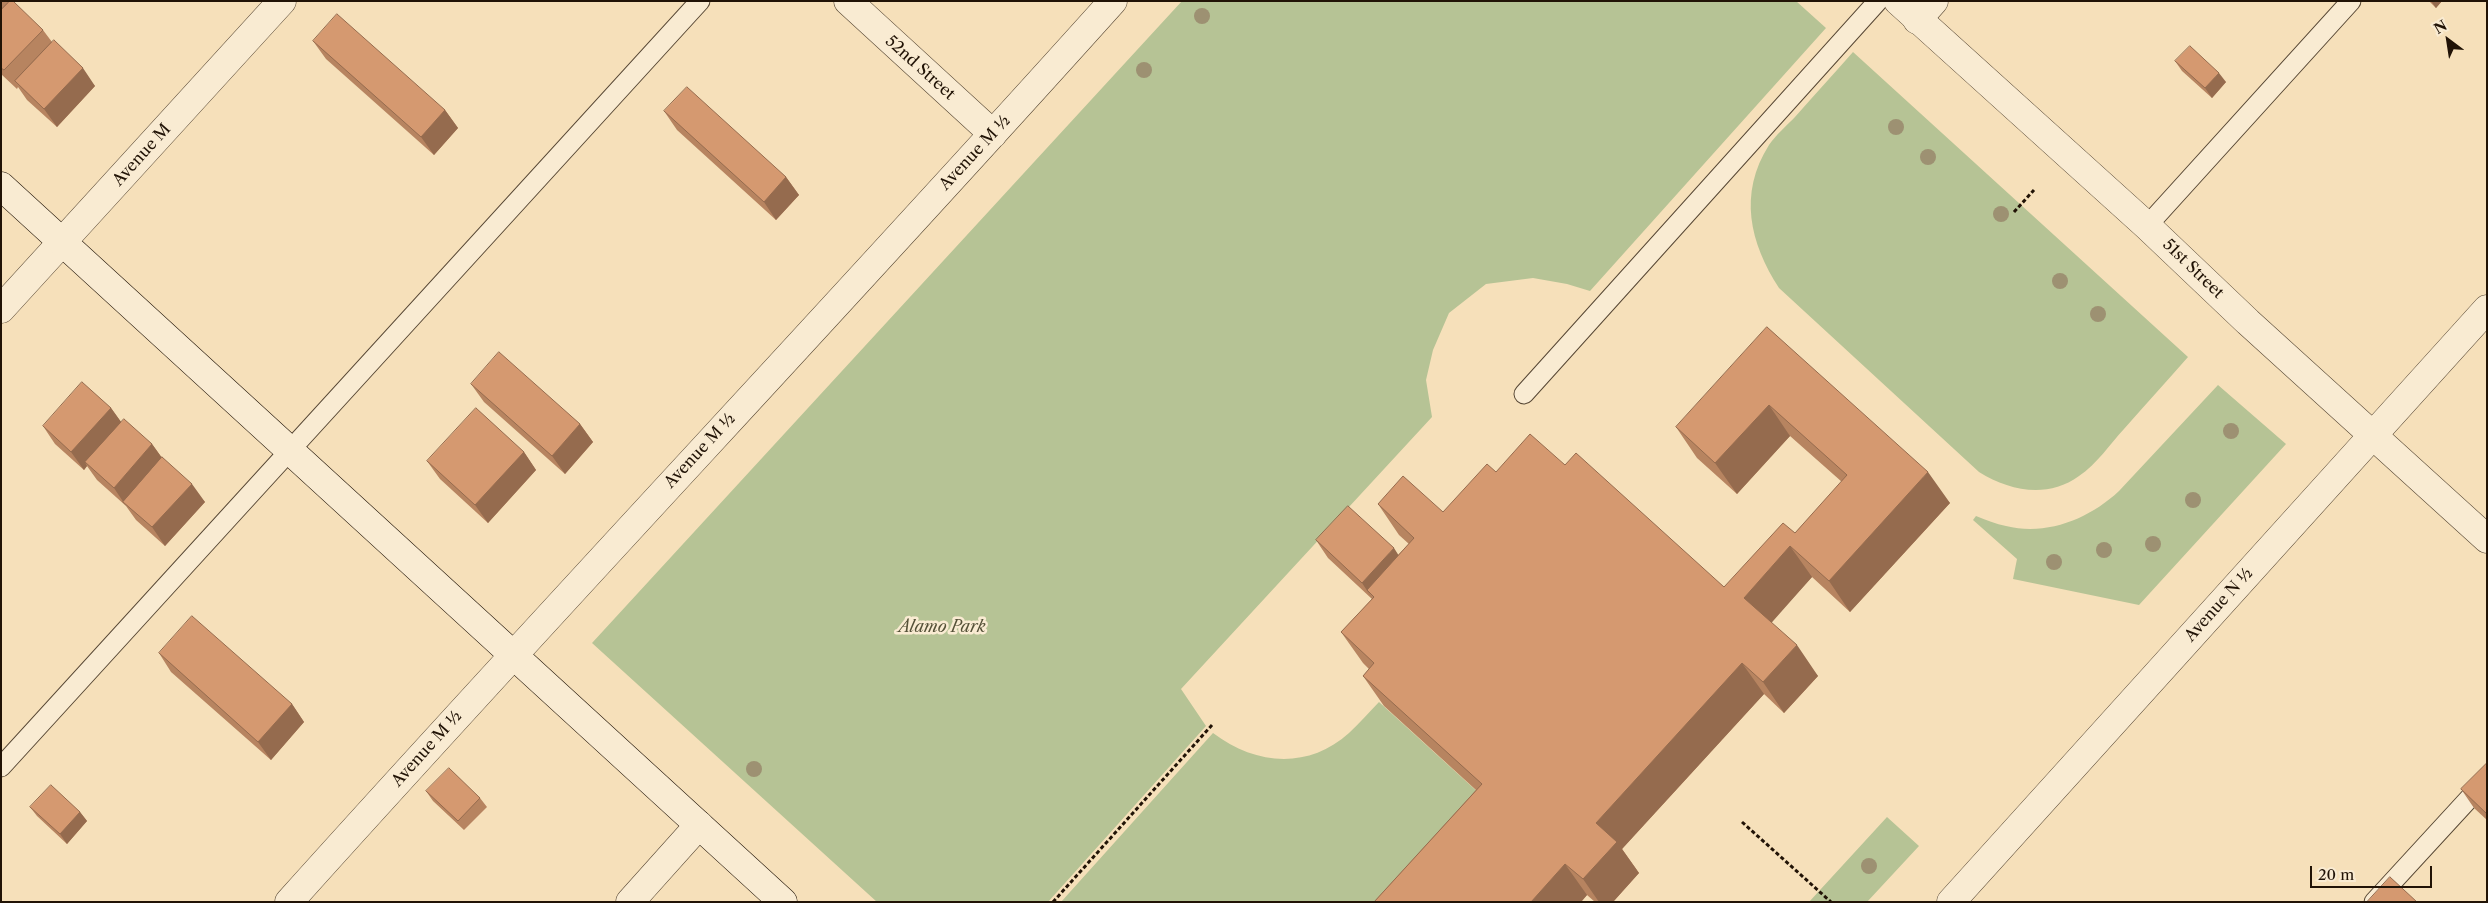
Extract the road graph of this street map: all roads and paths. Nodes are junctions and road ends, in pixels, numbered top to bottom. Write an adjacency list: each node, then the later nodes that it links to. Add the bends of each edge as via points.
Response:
1 (282, 1): 14 (street, Avenue M)
2 (700, 1): 19 (lane)
3 (848, 1): 9 (street, 52nd Street)
4 (1112, 1): 9 (street, Avenue M ½)
5 (1878, 1): 17 (lane)
6 (1898, 1): 8 (street, 51st Street)
7 (2351, 1): 13 (lane)
8 (1926, 10): 13 (street, 51st Street)
9 (993, 134): 21 (street, Avenue M ½)
10 (1, 186): 14 (street)
11 (2034, 190): 12 (path)
12 (2014, 212)
13 (2147, 226): 18 (street, 51st Street)
14 (62, 242): 15 (street, Avenue M); 19 (street)
15 (1, 309)
16 (2487, 309): 18 (street, Avenue N ½)
17 (1524, 394)
18 (2372, 436): 20 (street, 51st Street); 32 (street, Avenue N ½)
19 (290, 450): 21 (street); 23 (lane)
20 (2487, 539)
21 (513, 654): 26 (street); 27 (street, Avenue M ½)
22 (1212, 725): 30 (path)
23 (1, 767)
24 (2487, 780): 33 (lane)
25 (1742, 822): 31 (path)
26 (699, 825): 28 (street); 29 (street)
27 (289, 902)
28 (630, 902)
29 (784, 902)
30 (1053, 902)
31 (1831, 902)
32 (1951, 902)
33 (2374, 902)

